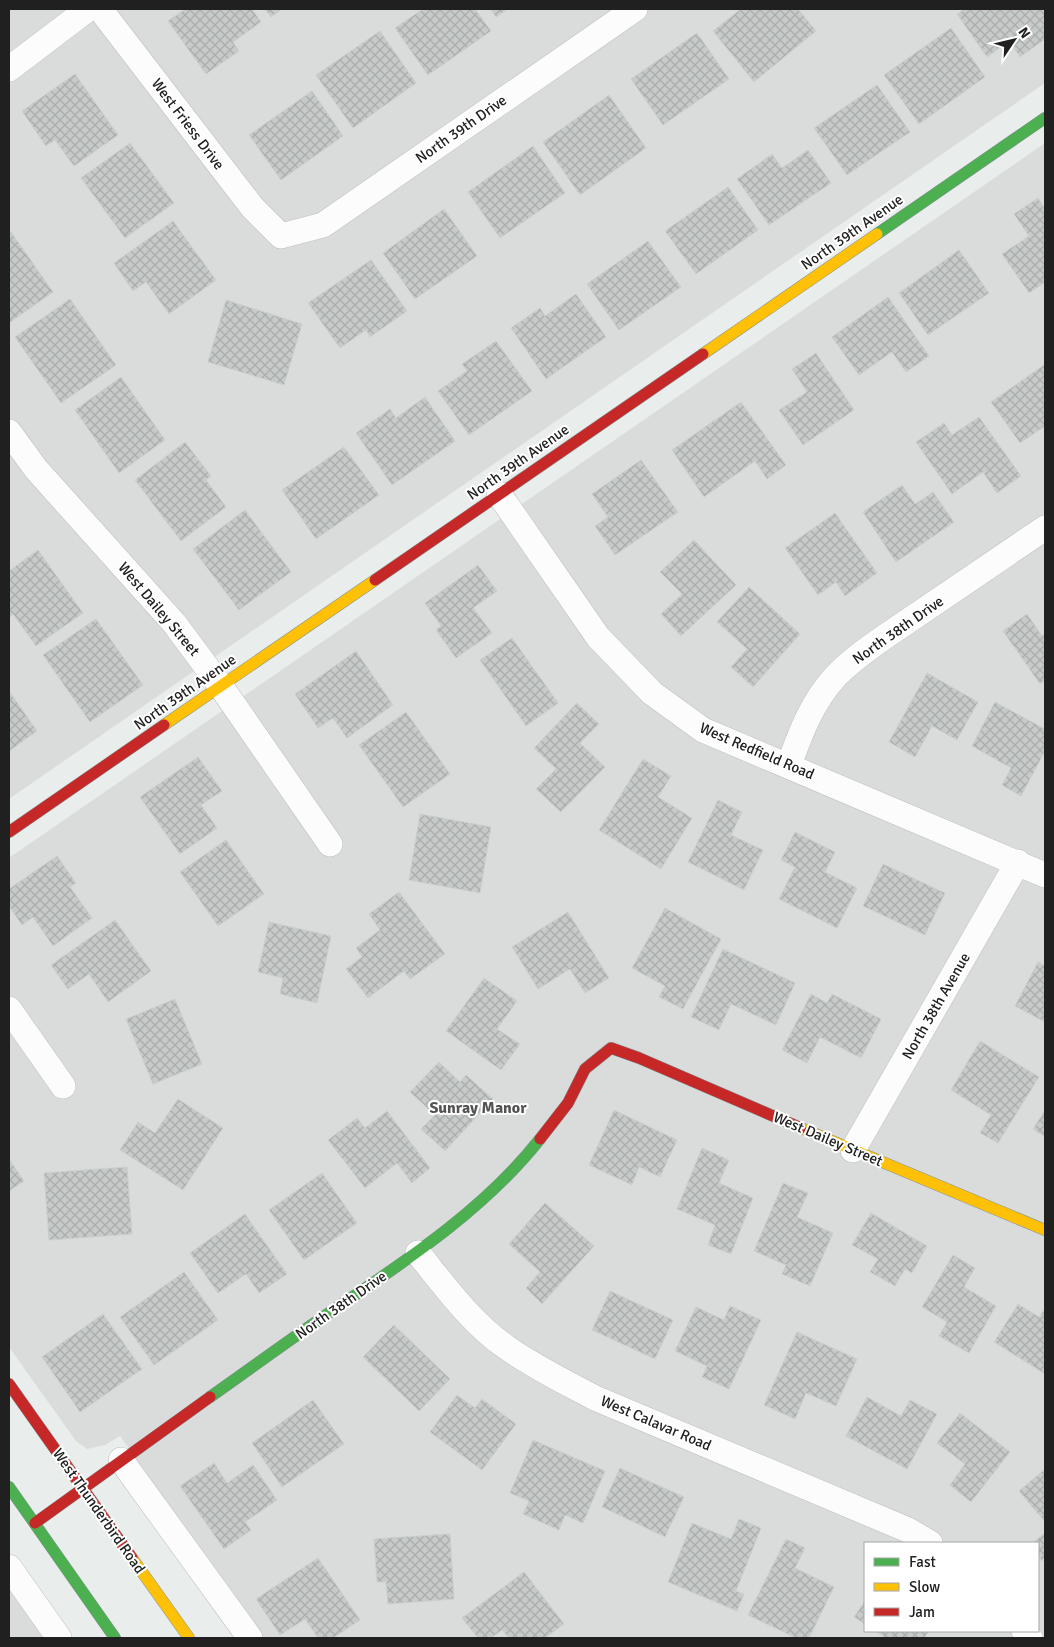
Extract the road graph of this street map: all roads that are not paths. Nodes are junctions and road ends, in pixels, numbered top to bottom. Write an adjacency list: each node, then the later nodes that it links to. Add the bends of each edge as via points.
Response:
1 (88, 9): 4 (street)
2 (100, 9): 6 (street, West Friess Drive, via 252,207)
3 (635, 9): 6 (street, North 39th Drive, via 323,225)
4 (9, 70)
5 (1045, 118): 8 (street, North 39th Avenue)
6 (281, 236)
7 (9, 432): 10 (street, West Dailey Street, via 36,469 174,623)
8 (499, 494): 10 (street, North 39th Avenue); 11 (street, West Redfield Road, via 598,637 652,694 703,730)
9 (1045, 528): 11 (street, North 38th Drive, via 859,655 835,677 815,703)
10 (220, 685): 12 (street, North 39th Avenue); 13 (street, West Dailey Street)
11 (789, 765): 14 (street, West Redfield Road)
12 (9, 832)
13 (330, 844)
14 (1018, 862): 15 (street, West Redfield Road); 19 (street, North 38th Avenue)
15 (1045, 874)
16 (9, 1009): 18 (street)
17 (611, 1048): 19 (street, West Dailey Street); 21 (street, North 38th Drive, via 585,1069 568,1103 535,1145 492,1190)
18 (63, 1086)
19 (854, 1150): 20 (street, West Dailey Street)
20 (1045, 1230)
21 (418, 1253): 23 (street, North 38th Drive); 27 (street, West Calavar Road, via 469,1314 505,1347 549,1374 595,1398 908,1530)
22 (9, 1384): 25 (street, West Thunderbird Road)
23 (121, 1460): 25 (street, North 38th Drive); 32 (street)
24 (9, 1487): 26 (street)
25 (82, 1488): 26 (street, North 38th Drive); 31 (street, West Thunderbird Road)
26 (35, 1523): 30 (street)
27 (928, 1542)
28 (9, 1567): 29 (street)
29 (59, 1638)
30 (116, 1638)
31 (189, 1638)
32 (250, 1638)

